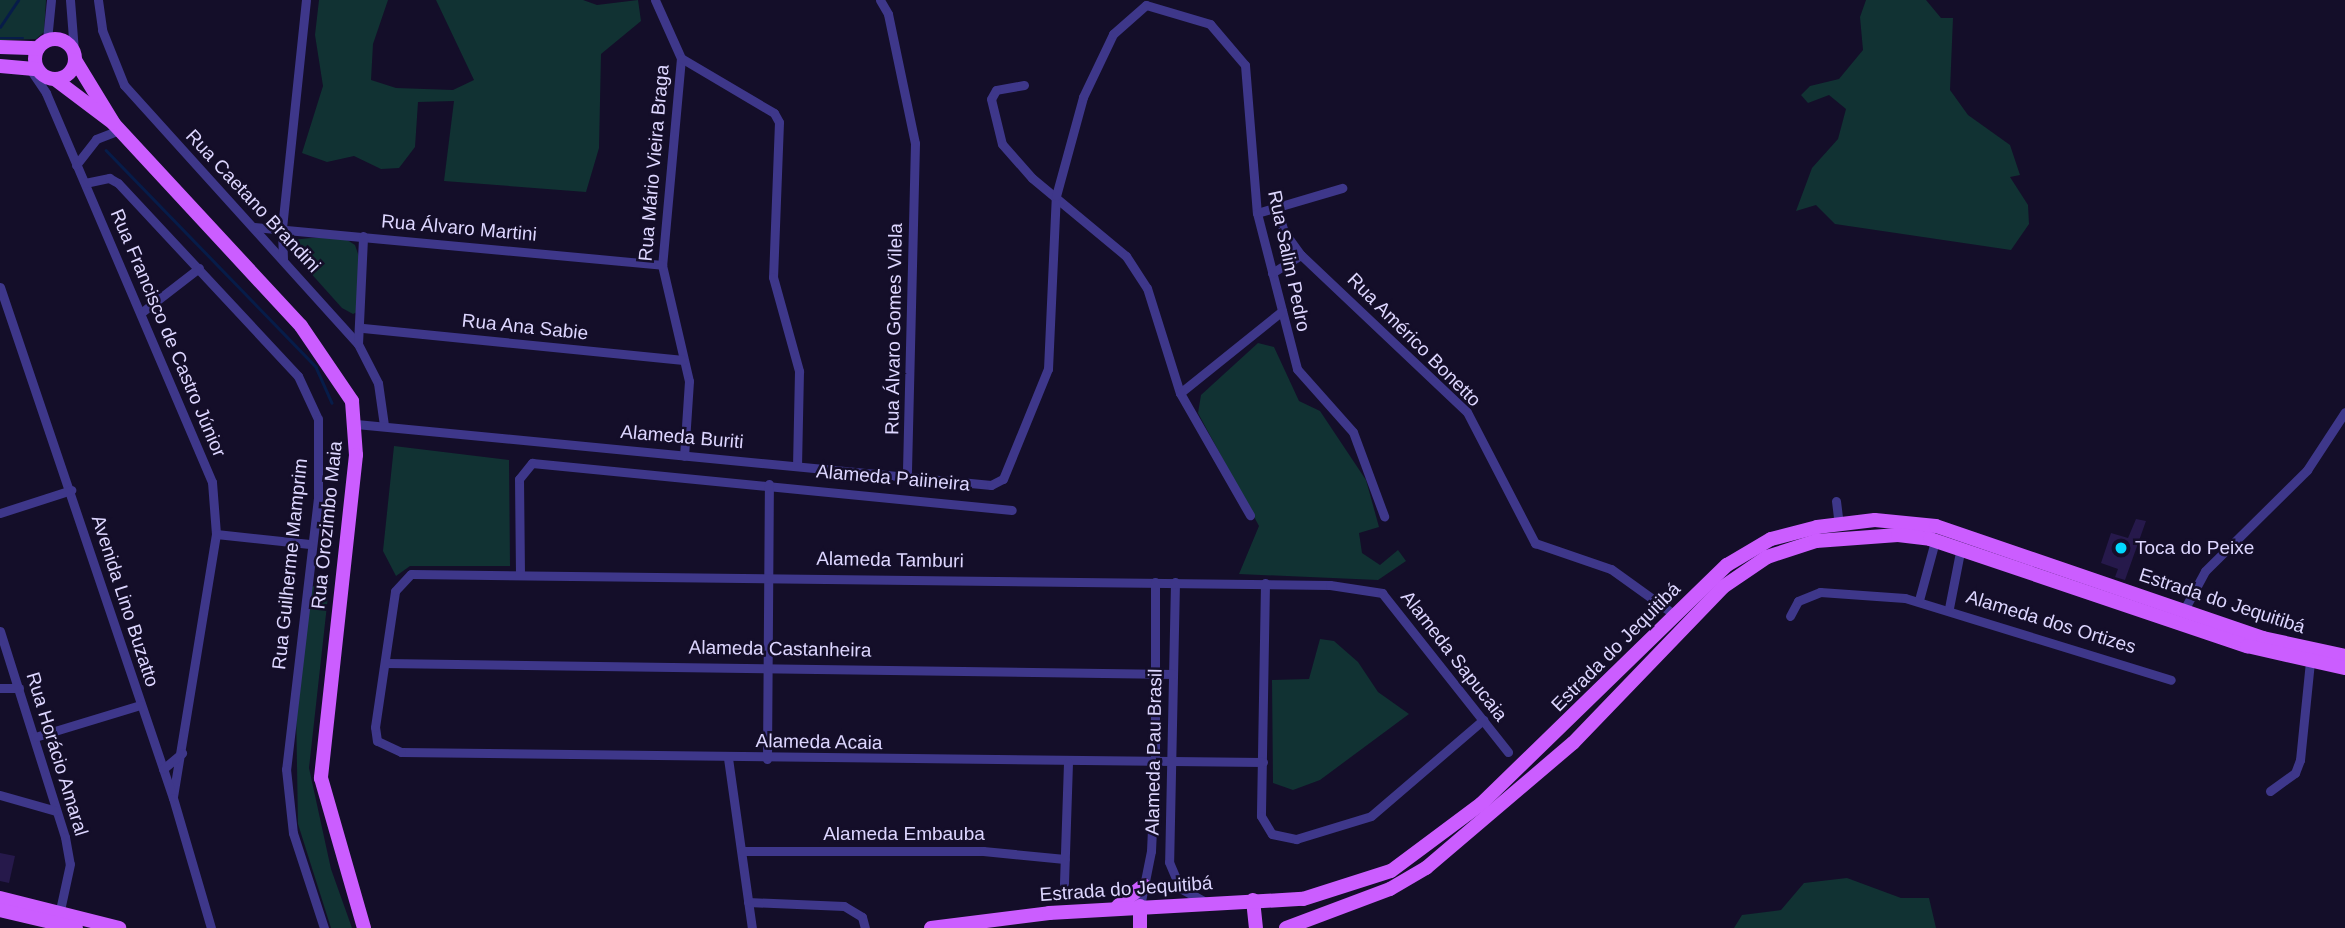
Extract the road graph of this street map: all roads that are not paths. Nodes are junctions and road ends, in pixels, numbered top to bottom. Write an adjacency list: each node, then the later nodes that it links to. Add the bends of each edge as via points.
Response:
1 (51, 0): 8 (street)
2 (70, 0): 10 (street)
3 (98, 0): 23 (street, Rua Caetano Brandini, via 102,30 124,85)
4 (306, 0): 24 (street)
5 (655, 0): 11 (street, Rua Mário Vieira Braga)
6 (880, 0): 43 (street, Rua Álvaro Gomes Vilela, via 888,14 910,109 915,183)
7 (1145, 2): 20 (street, via 1113,34 1093,70); 22 (street, Rua Salim Pedro, via 1210,24 1245,65)
8 (42, 44): 9 (main road); 10 (main road, via 61,39); 13 (main road)
9 (0, 47)
10 (75, 55): 14 (main road, via 71,72); 16 (main road, Rua Orozimbo Maia)
11 (681, 58): 28 (street, Rua Mário Vieira Braga); 42 (street, via 774,113 781,146 773,276 799,371)
12 (0, 66): 13 (main road)
13 (32, 68): 14 (main road); 17 (street, Rua Francisco de Castro Júnior)
14 (56, 80): 16 (main road, Rua Orozimbo Maia)
15 (1024, 85): 20 (street, via 996,90 993,120 1018,164)
16 (116, 127): 17 (street, via 96,139); 39 (main road, Rua Orozimbo Maia, via 198,209 321,349 348,391)
17 (76, 165): 18 (street, Rua Francisco de Castro Júnior)
18 (85, 183): 29 (street, Rua Guilherme Mamprim, via 109,178 118,183); 33 (street, Rua Francisco de Castro Júnior)
19 (1342, 188): 21 (street)
20 (1056, 196): 37 (street, via 1126,256 1147,288); 43 (street, Alameda Buriti, via 1048,369 1003,479 991,485)
21 (1278, 209): 22 (street); 26 (street, Rua Américo Bonetto, via 1284,232)
22 (1257, 214): 30 (street, Rua Salim Pedro)
23 (254, 227): 24 (street, Rua Álvaro Martini); 27 (street, Rua Caetano Brandini)
24 (282, 228): 25 (street, Rua Álvaro Martini); 27 (street)
25 (363, 236): 28 (street, Rua Álvaro Martini); 34 (street)
26 (1301, 255): 30 (street); 65 (street, Rua Américo Bonetto, via 1467,412 1535,543 1611,569)
27 (284, 259): 35 (street, Rua Caetano Brandini)
28 (662, 265): 36 (street, Rua Mário Vieira Braga)
29 (199, 268): 33 (street); 54 (street, Rua Guilherme Mamprim, via 298,376 312,401 320,459)
30 (1272, 274): 32 (street, Rua Salim Pedro)
31 (0, 287): 45 (street, Avenida Lino Buzatto)
32 (1282, 311): 37 (street); 50 (street, Rua Salim Pedro, via 1297,369 1353,432)
33 (142, 312): 52 (street, Rua Francisco de Castro Júnior, via 212,482)
34 (363, 328): 35 (street); 36 (street, Rua Ana Sabie)
35 (358, 344): 40 (street, Rua Caetano Brandini, via 378,383)
36 (683, 360): 41 (street, Rua Mário Vieira Braga, via 690,403)
37 (1180, 393): 49 (street)
38 (2345, 412): 64 (street, via 2307,470 2205,571)
39 (356, 424): 40 (street, Alameda Buriti); 112 (main road, Rua Orozimbo Maia, via 321,778)
40 (384, 425): 41 (street, Alameda Buriti)
41 (684, 456): 42 (street, Alameda Buriti)
42 (797, 464): 43 (street, Alameda Buriti)
43 (908, 477)
44 (769, 484): 47 (street, Alameda Paiineira); 56 (street, Alameda Paiineira, via 532,463 519,480); 57 (street)
45 (71, 490): 48 (street); 78 (street, Avenida Lino Buzatto)
46 (1836, 501): 51 (street)
47 (1012, 510)
48 (0, 513)
49 (1250, 515)
50 (1384, 516)
51 (1839, 524): 64 (main road, Estrada do Jequitibá, via 1898,520 1936,526); 65 (main road, Estrada do Jequitibá, via 1785,534 1746,551)
52 (216, 534): 54 (street); 82 (street, Rua Francisco de Castro Júnior)
53 (1935, 541): 55 (main road, Estrada do Jequitibá); 62 (street); 118 (main road, Estrada do Jequitibá, via 1898,535 1816,541 1751,566 1714,596 1573,743 1462,841 1390,889)
54 (309, 544): 111 (street, Rua Guilherme Mamprim, via 286,790 293,833)
55 (1961, 547): 63 (street); 69 (main road, Estrada do Jequitibá, via 2247,646)
56 (520, 574): 57 (street, Alameda Tamburi); 70 (street, Alameda Tamburi, via 411,574 397,584)
57 (768, 577): 58 (street, Alameda Tamburi); 71 (street)
58 (1155, 582): 59 (street, Alameda Tamburi); 73 (street, Alameda Pau Brasil)
59 (1175, 582): 60 (street, Alameda Tamburi); 74 (street, Alameda Pau Brasil)
60 (1265, 583): 61 (street, Alameda Tamburi); 87 (street)
61 (1368, 587): 79 (street, Alameda Sapucaia, via 1391,604)
62 (1919, 600): 63 (street, Alameda dos Ortizes); 66 (street, Alameda dos Ortizes, via 1854,590 1820,592 1798,601)
63 (1949, 608): 75 (street, Alameda dos Ortizes)
64 (2184, 610): 68 (main road, Estrada do Jequitibá, via 2263,638)
65 (1675, 615): 101 (main road, Estrada do Jequitibá, via 1564,726 1431,847 1349,888 1303,899)
66 (1790, 616)
67 (0, 631): 77 (street, Rua Horácio Amaral)
68 (2345, 656)
69 (2311, 661): 72 (main road, Estrada do Jequitibá); 90 (street, via 2300,760 2295,773)
70 (385, 663): 71 (street, Alameda Castanheira); 83 (street, Alameda Acaia, via 377,741 401,752)
71 (767, 667): 73 (street, Alameda Castanheira); 84 (street)
72 (2345, 668)
73 (1156, 673): 74 (street, Alameda Castanheira); 86 (street, Alameda Pau Brasil)
74 (1173, 674): 88 (street, Alameda Pau Brasil)
75 (2171, 680)
76 (0, 688): 77 (street)
77 (19, 688): 80 (street, Rua Horácio Amaral)
78 (140, 705): 80 (street); 89 (street, Avenida Lino Buzatto)
79 (1483, 720): 81 (street, Alameda Sapucaia); 87 (street, via 1371,816 1296,839 1278,838 1264,824)
80 (35, 737): 93 (street, Rua Horácio Amaral)
81 (1508, 752)
82 (182, 753): 89 (street); 92 (street, Rua Francisco de Castro Júnior)
83 (728, 758): 84 (street, Alameda Acaia); 94 (street)
84 (767, 759): 85 (street, Alameda Acaia)
85 (1068, 762): 86 (street, Alameda Acaia); 95 (street)
86 (1155, 762): 88 (street, Alameda Acaia); 96 (street, Alameda Pau Brasil)
87 (1263, 762): 88 (street, Alameda Acaia)
88 (1171, 764): 97 (street, Alameda Pau Brasil)
89 (163, 769): 92 (street, Avenida Lino Buzatto)
90 (2270, 791)
91 (0, 795): 93 (street)
92 (173, 798): 110 (street, Avenida Lino Buzatto)
93 (56, 811): 107 (street, Rua Horácio Amaral, via 70,864)
94 (742, 851): 95 (street, Alameda Embauba, via 983,851); 102 (street)
95 (1065, 859): 98 (street)
96 (1150, 860): 97 (street); 99 (street, Alameda Pau Brasil)
97 (1169, 862): 103 (street, Alameda Pau Brasil, via 1180,888)
98 (1064, 883)
99 (1144, 885): 104 (street, Alameda Pau Brasil); 106 (main road, via 1130,900)
100 (0, 898): 107 (main road)
101 (1253, 900): 103 (main road, Estrada do Jequitibá); 117 (main road)
102 (748, 902): 113 (street); 114 (street, via 855,911)
103 (1208, 903): 104 (main road, Estrada do Jequitibá)
104 (1140, 906): 106 (main road, Estrada do Jequitibá); 116 (main road)
105 (0, 909): 107 (main road)
106 (1107, 911): 115 (main road, Estrada do Jequitibá, via 967,920)
107 (55, 921): 108 (main road); 109 (main road)
108 (76, 928)
109 (119, 928)
110 (211, 928)
111 (324, 928)
112 (364, 928)
113 (752, 928)
114 (865, 928)
115 (932, 928)
116 (1140, 928)
117 (1256, 928)
118 (1286, 928)

